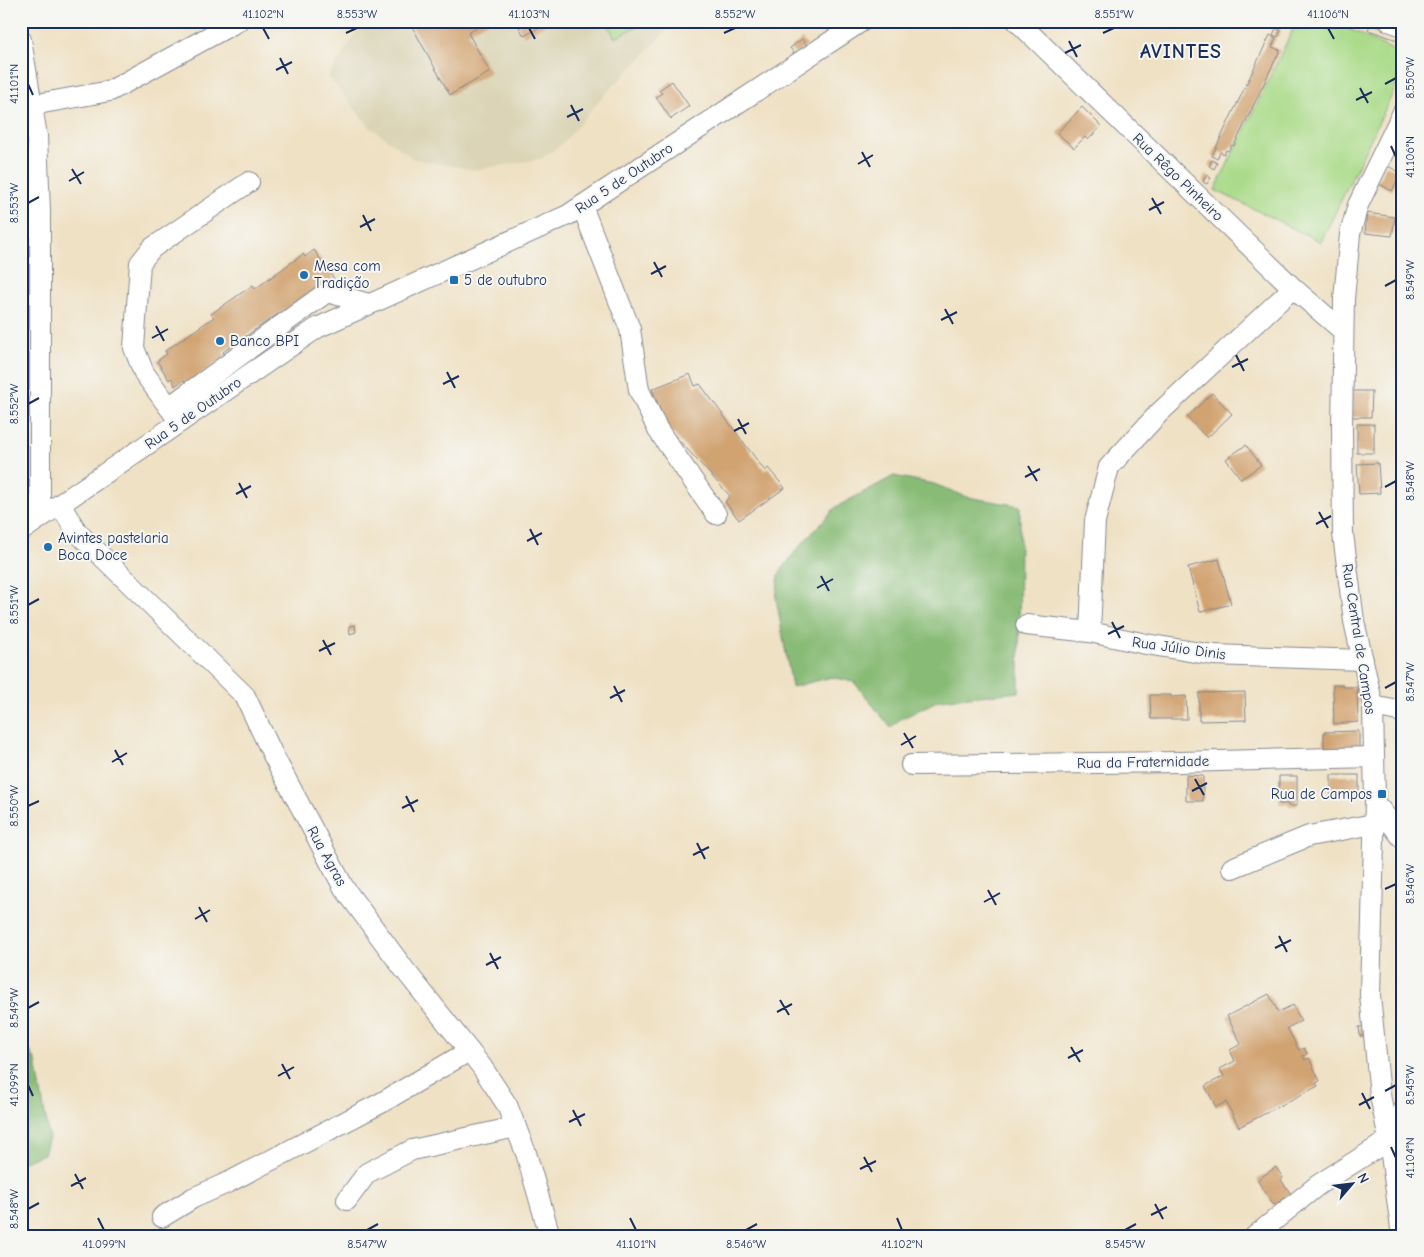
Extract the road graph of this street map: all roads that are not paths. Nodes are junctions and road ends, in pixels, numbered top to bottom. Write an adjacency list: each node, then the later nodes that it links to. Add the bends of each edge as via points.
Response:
1 (238, 21): 7 (street, via 110,91)
2 (862, 21): 10 (street, Rua 5 de Outubro)
3 (1017, 21): 11 (street, Rua Rêgo Pinheiro)
4 (1390, 21): 5 (street)
5 (1403, 26)
6 (21, 40): 7 (street)
7 (28, 100): 17 (street, via 37,136 40,211)
8 (1403, 112): 13 (street, Rua Central de Campos, via 1358,206 1350,234)
9 (249, 182): 14 (street, via 152,248 140,263 134,348 144,373)
10 (582, 206): 12 (street, Rua 5 de Outubro); 16 (street, via 630,329 639,390 658,430)
11 (1293, 288): 13 (street, Rua Rêgo Pinheiro); 20 (street, via 1159,413 1109,467 1095,521)
12 (369, 304): 14 (street, Rua 5 de Outubro, via 317,328); 14 (street, Rua 5 de Outubro, via 327,292)
13 (1342, 330): 21 (street, Rua Central de Campos, via 1343,534 1354,621)
14 (175, 414): 15 (street, Rua 5 de Outubro)
15 (60, 505): 17 (street, Rua 5 de Outubro); 29 (street, Rua Agras, via 78,532 245,696 344,888)
16 (716, 514)
17 (40, 518): 18 (street, Rua 5 de Outubro)
18 (21, 531)
19 (1026, 625): 20 (street, Rua Júlio Dinis)
20 (1090, 632): 21 (street, Rua Júlio Dinis, via 1213,655)
21 (1363, 660): 22 (street, Rua Central de Campos)
22 (1373, 706): 23 (street); 24 (street, Rua Central de Campos)
23 (1403, 712)
24 (1374, 757): 25 (street, Rua da Fraternidade); 26 (street, Rua Central de Campos, via 1374,801)
25 (911, 765)
26 (1381, 822): 27 (street); 28 (street, via 1309,836); 32 (street, Rua Central de Campos, via 1370,995 1380,1095)
27 (1403, 839)
28 (1232, 868)
29 (469, 1051): 31 (street, Rua Agras, via 507,1105); 34 (street, via 381,1104 193,1198)
30 (1403, 1111): 32 (street)
31 (516, 1127): 33 (street, via 412,1150 368,1173); 35 (street, Rua Agras)
32 (1389, 1140): 36 (street, via 1318,1185); 37 (street, Rua Central de Campos)
33 (346, 1200)
34 (162, 1217)
35 (550, 1236)
36 (1256, 1236)
37 (1402, 1236)

